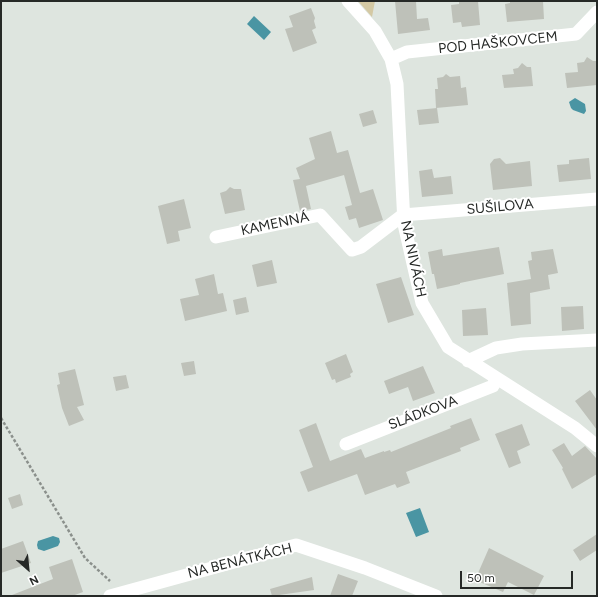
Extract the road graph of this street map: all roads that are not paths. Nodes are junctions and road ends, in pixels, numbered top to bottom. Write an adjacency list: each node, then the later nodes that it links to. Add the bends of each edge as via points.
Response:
1 (348, 1): 3 (street, NA NIVÁCH, via 375,32)
2 (597, 12): 3 (street, POD HAŠKOVCEM, via 576,34 407,52)
3 (391, 59): 5 (street, NA NIVÁCH, via 397,84)
4 (597, 199): 5 (street, SUŠILOVA)
5 (404, 215): 6 (street, KAMENNÁ, via 361,247 352,250 320,215); 8 (street, NA NIVÁCH, via 422,303 448,348)
6 (216, 237)
7 (597, 340): 8 (street, via 496,348)
8 (468, 361): 9 (street, NA NIVÁCH)
9 (496, 378): 10 (street, SLÁDKOVA, via 493,386); 11 (street, NA NIVÁCH, via 575,428)
10 (346, 444)
11 (597, 446)
12 (112, 590): 13 (street, NA BENÁTKÁCH, via 296,545 365,568)
13 (436, 596)

